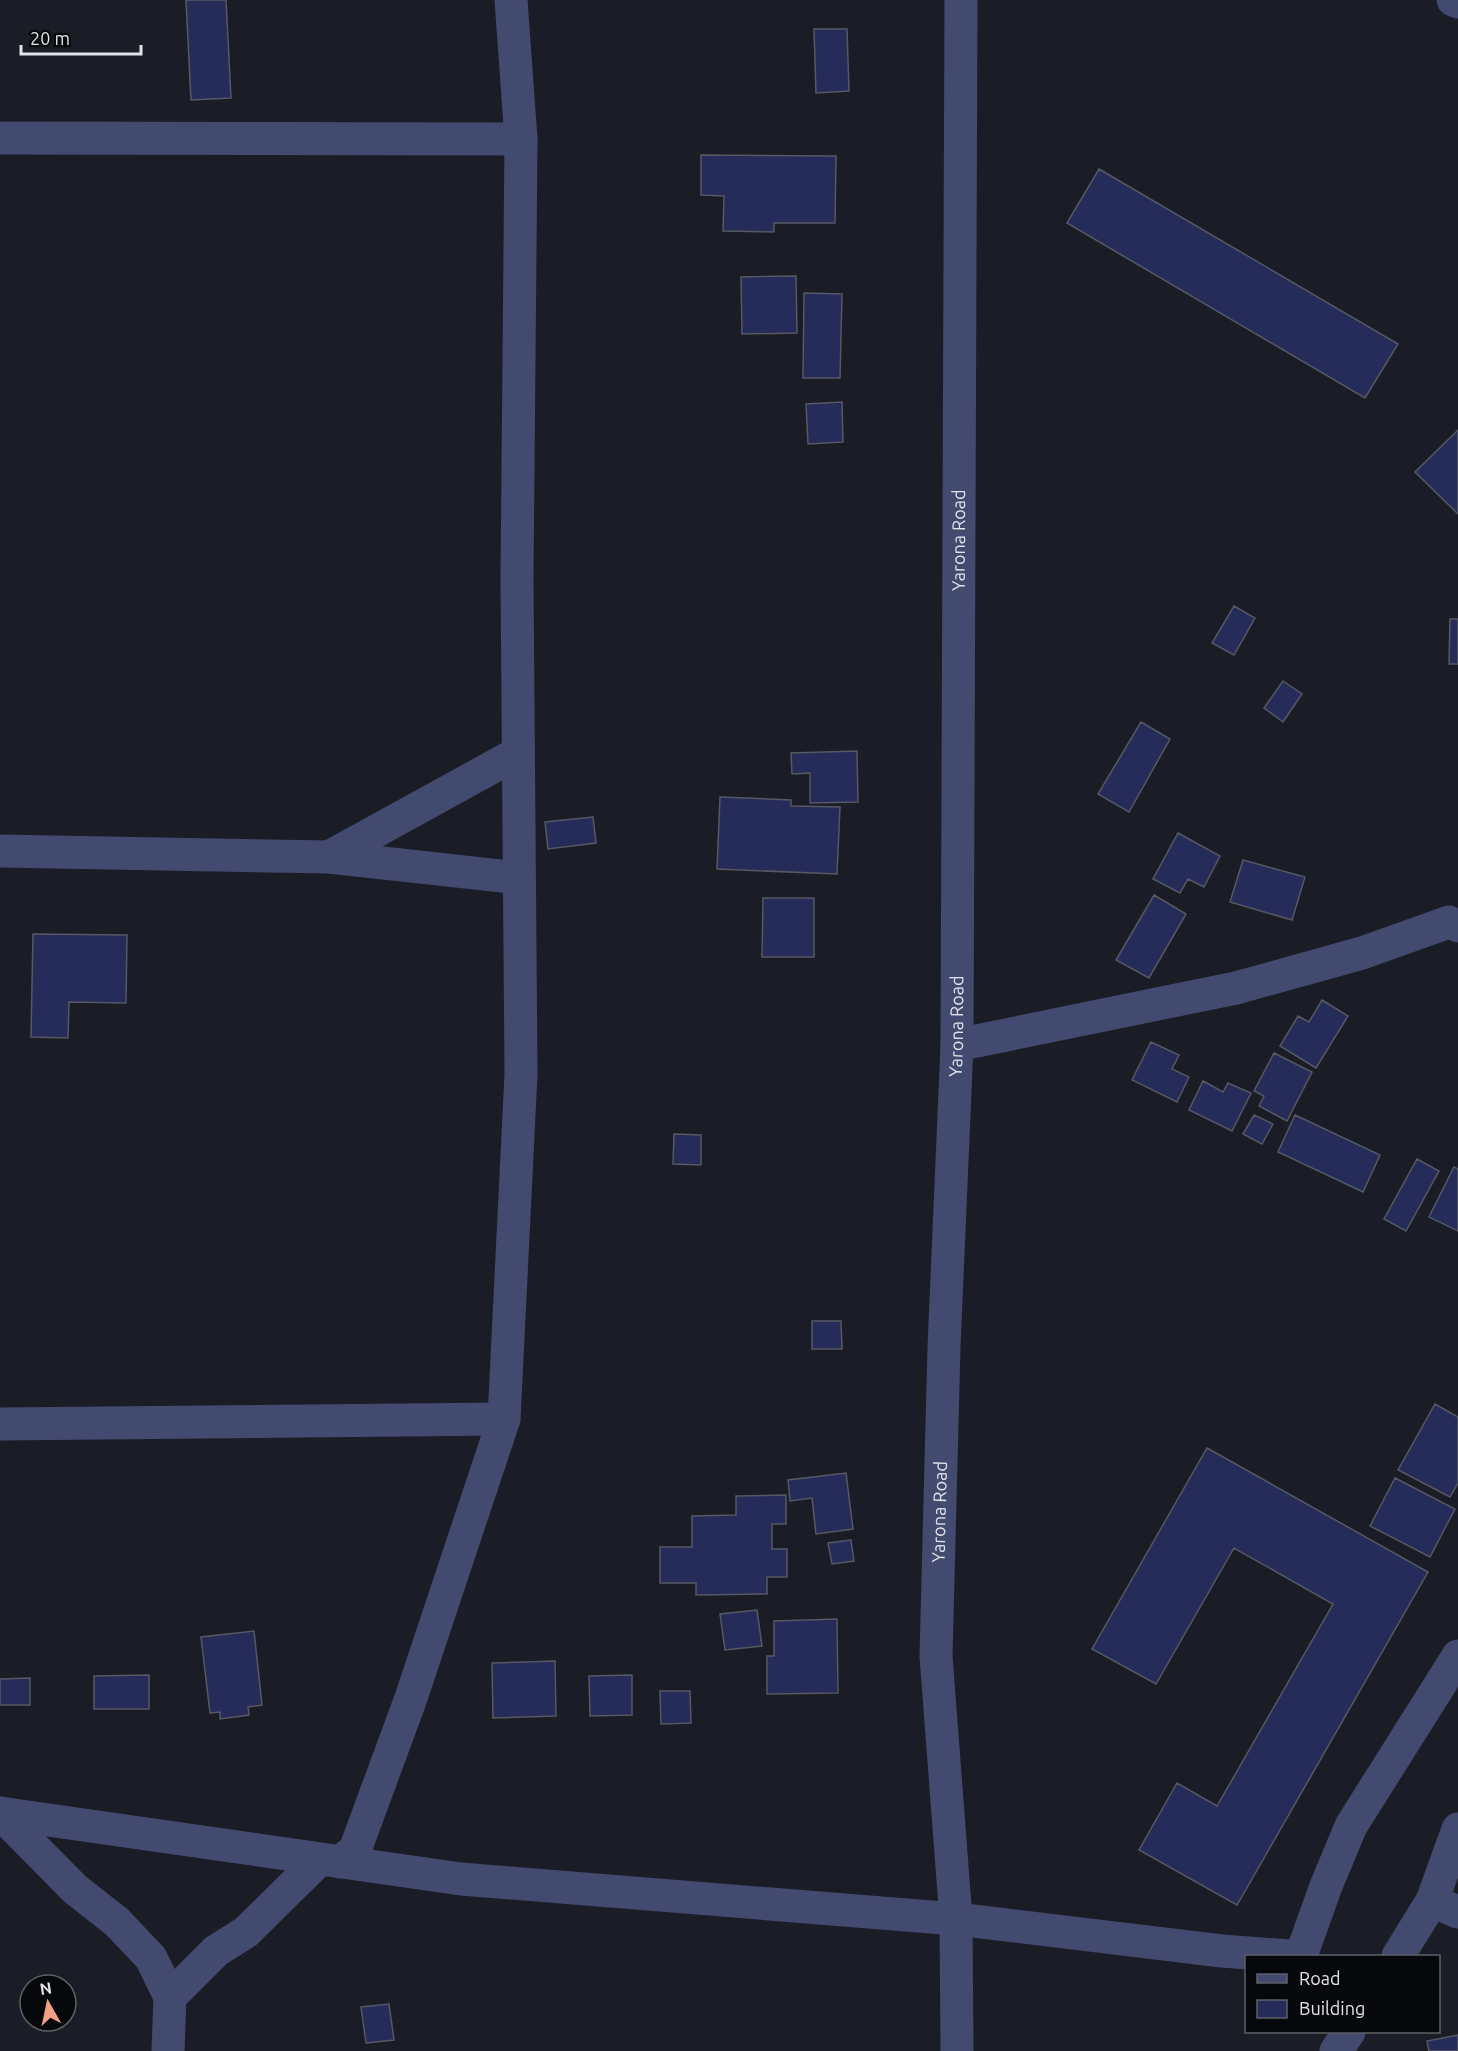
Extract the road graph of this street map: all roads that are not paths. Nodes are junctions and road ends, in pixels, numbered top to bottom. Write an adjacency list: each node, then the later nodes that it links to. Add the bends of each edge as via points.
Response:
1 (511, 0): 6 (street)
2 (961, 0): 12 (street, Yarona Road)
3 (1453, 0): 4 (street)
4 (1458, 3)
5 (0, 138): 6 (street)
6 (521, 138): 7 (street)
7 (518, 753): 9 (street); 10 (street)
8 (0, 851): 9 (street)
9 (329, 857): 10 (street)
10 (519, 878): 13 (street, via 521,1074)
11 (1455, 917): 12 (street, via 1362,953 1236,988)
12 (957, 1045): 20 (street, Yarona Road, via 936,1656)
13 (504, 1419): 14 (street); 18 (street, via 411,1698 355,1850)
14 (0, 1424)
15 (1458, 1656): 22 (street, via 1351,1826)
16 (0, 1813): 18 (street); 24 (street, via 151,1958)
17 (1458, 1829): 19 (street)
18 (329, 1861): 20 (street, via 461,1879); 24 (street, via 246,1932 216,1951)
19 (1445, 1906): 23 (street)
20 (956, 1919): 21 (street); 27 (street, Yarona Road)
21 (1273, 1955)
22 (1301, 1955)
23 (1399, 1955)
24 (170, 1997): 26 (street)
25 (1348, 2033): 28 (street)
26 (168, 2051)
27 (957, 2051)
28 (1336, 2051)

